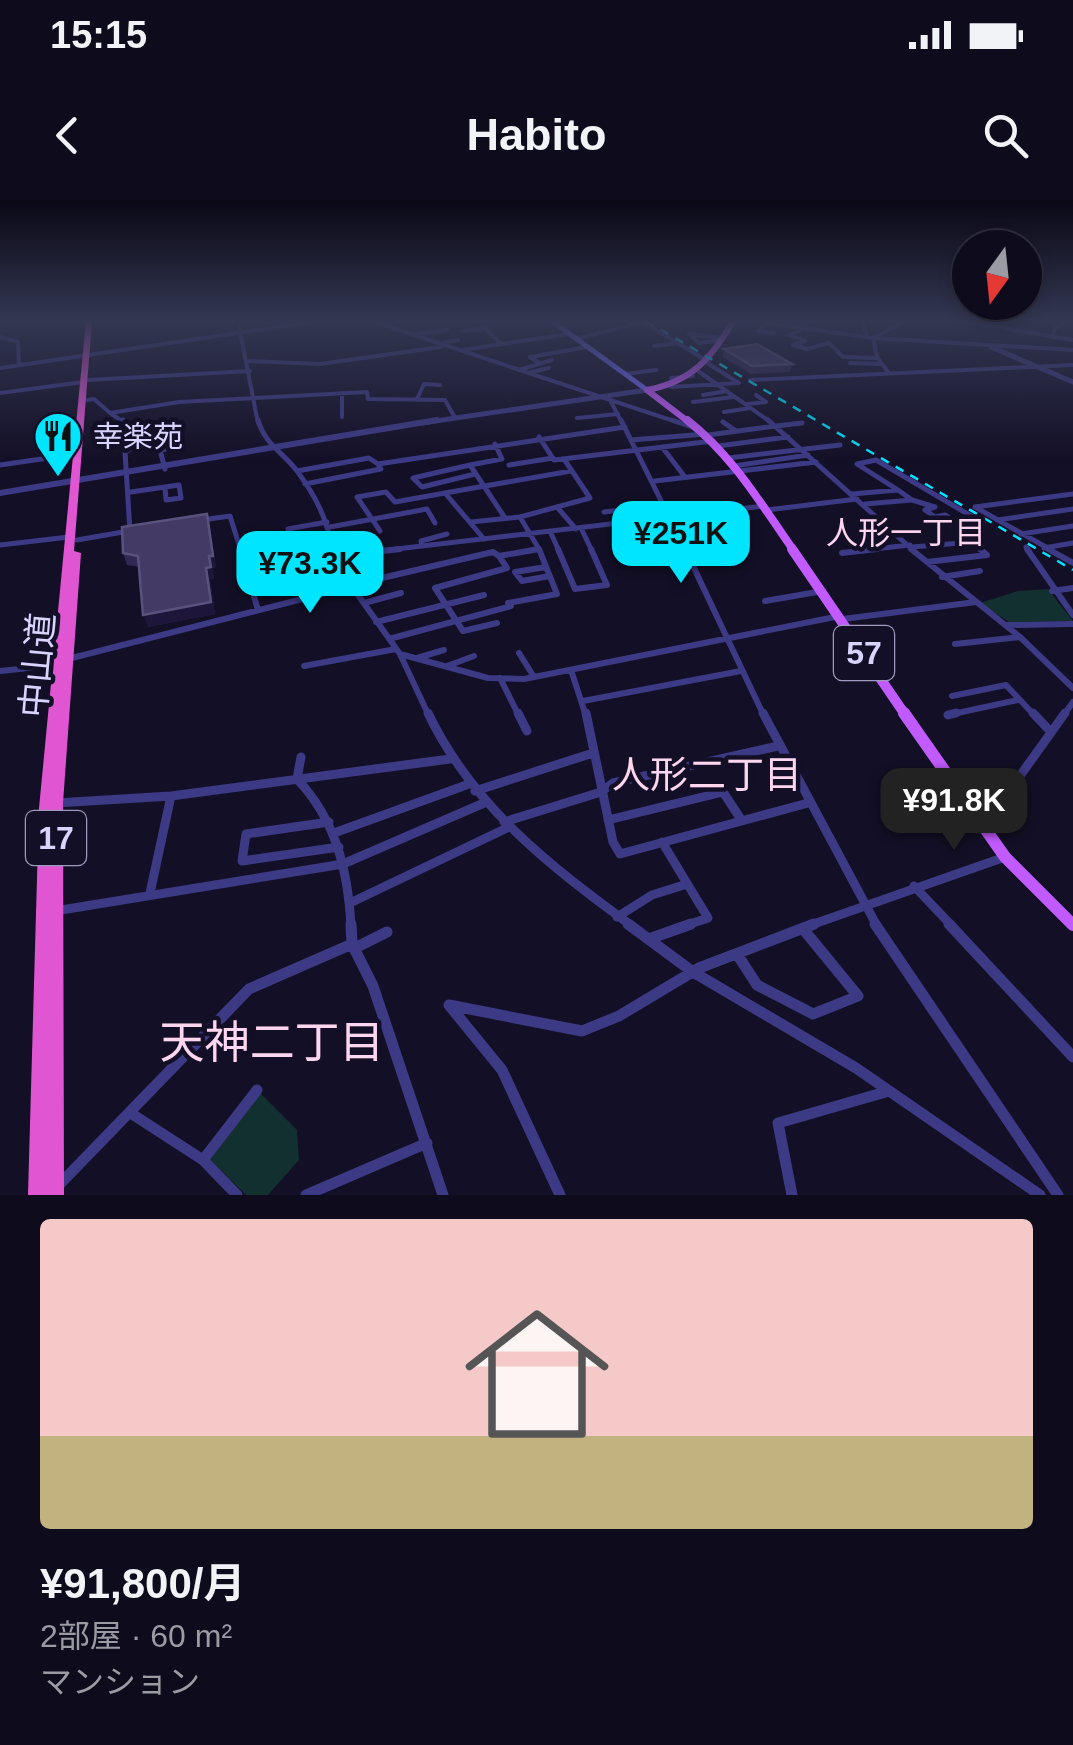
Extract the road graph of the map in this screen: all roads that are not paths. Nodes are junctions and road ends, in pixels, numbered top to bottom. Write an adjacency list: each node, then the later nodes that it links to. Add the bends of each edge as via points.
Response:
1 (87, 367): 20 (highway, 中山道 / 17)
2 (249, 367): 14 (street)
3 (510, 367): 12 (street)
4 (526, 367): 12 (street)
5 (616, 367): 17 (main road)
6 (703, 367): 18 (main road)
7 (715, 367): 24 (street, via 739,383)
8 (885, 367): 16 (street)
9 (970, 367): 16 (street)
10 (1040, 367): 22 (street)
11 (548, 368): 15 (street)
12 (518, 370): 15 (street)
13 (656, 370): 17 (street)
14 (250, 371): 20 (street); 33 (street)
15 (527, 372): 31 (street)
16 (888, 372): 19 (street)
17 (625, 374): 25 (main road)
18 (695, 374): 21 (main road); 24 (street)
19 (750, 380)
20 (86, 382): 27 (street); 35 (highway, 中山道 / 17); 67 (highway, 中山道 / 17)
21 (671, 382): 24 (street); 25 (main road)
22 (1073, 382)
23 (440, 385): 34 (street, via 424,384)
24 (719, 386): 26 (street)
25 (647, 390): 31 (street); 54 (main road, 57)
26 (727, 391): 29 (street); 32 (street)
27 (0, 393)
28 (342, 393): 33 (street); 34 (street); 46 (street)
29 (704, 394)
30 (756, 395): 38 (street, via 766,402)
31 (599, 396): 36 (street); 44 (street)
32 (735, 397): 37 (street); 38 (street)
33 (252, 399): 42 (street); 64 (street)
34 (417, 399): 44 (street, via 445,400)
35 (87, 400): 42 (street); 90 (highway, 中山道 / 17)
36 (610, 400): 43 (street); 54 (street)
37 (693, 402)
38 (747, 405): 39 (street); 40 (street); 45 (street)
39 (702, 406)
40 (724, 412)
41 (778, 413): 45 (street)
42 (110, 414): 85 (street, via 122,419 138,444 125,452)
43 (618, 414): 47 (street); 51 (street)
44 (454, 416): 64 (street)
45 (762, 416): 50 (street)
46 (342, 417)
47 (578, 418)
48 (724, 422): 52 (street)
49 (802, 423): 50 (street)
50 (775, 426): 52 (street); 55 (street)
51 (625, 427): 53 (street); 58 (street)
52 (736, 431): 54 (street)
53 (590, 432): 57 (street); 68 (street)
54 (709, 437): 55 (street); 58 (street); 63 (street); 79 (main road, 57)
55 (788, 437): 65 (street)
56 (569, 439): 57 (street)
57 (541, 440): 59 (street); 71 (street)
58 (631, 440): 66 (street)
59 (494, 444): 73 (street, via 502,459); 76 (street)
60 (840, 445): 65 (street)
61 (183, 446): 81 (street, via 160,450)
62 (571, 447): 70 (street)
63 (662, 447): 66 (street); 87 (street)
64 (272, 449): 81 (street); 82 (street)
65 (802, 449): 69 (street); 79 (street)
66 (637, 450): 68 (street); 89 (street)
67 (76, 454): 77 (street); 90 (highway, 中山道 / 17)
68 (599, 455): 70 (street)
69 (808, 455): 74 (street); 79 (street)
70 (578, 457): 72 (street)
71 (553, 458): 72 (street); 75 (street)
72 (564, 459): 83 (street)
73 (493, 461): 80 (street); 88 (street)
74 (816, 462): 79 (street); 102 (street)
75 (520, 463): 78 (street); 86 (street)
76 (378, 464): 82 (street, via 369,458); 91 (street, via 381,469)
77 (0, 465)
78 (509, 465)
79 (733, 465): 87 (street); 108 (main road, 57)
80 (470, 466): 84 (street); 84 (street, via 412,478 422,486)
81 (166, 469): 85 (street)
82 (296, 470): 91 (street)
83 (571, 471): 86 (street); 107 (street, via 590,498)
84 (475, 474): 92 (street)
85 (122, 475): 90 (street); 96 (street)
86 (528, 477): 88 (street)
87 (685, 477): 89 (street)
88 (506, 480): 92 (street)
89 (655, 481): 106 (street)
90 (77, 482): 99 (street); 134 (highway, 中山道 / 17)
91 (305, 484): 122 (street)
92 (481, 484): 98 (street); 116 (street)
93 (164, 487): 96 (street)
94 (400, 488): 97 (street)
95 (898, 490): 101 (street, via 857,464 876,460); 102 (street); 103 (street)
96 (131, 492): 128 (street)
97 (386, 492): 98 (street, via 395,502); 115 (street, via 357,497)
98 (445, 493): 121 (street)
99 (0, 494)
100 (1073, 494): 118 (street, via 976,508)
101 (936, 496): 104 (street); 104 (street, via 983,524 965,527 935,517 925,510 936,506)
102 (858, 499): 105 (street); 108 (street); 140 (street)
103 (912, 500): 104 (street); 105 (street)
104 (925, 500)
105 (901, 501): 110 (street)
106 (665, 505): 111 (street); 117 (street)
107 (558, 508): 114 (street); 126 (street)
108 (766, 508): 117 (street); 159 (main road, 57)
109 (1073, 509): 113 (street)
110 (913, 510)
111 (604, 512)
112 (400, 513): 115 (street); 120 (street, via 427,509); 123 (street)
113 (1044, 513): 118 (street); 124 (street)
114 (520, 516): 116 (street); 131 (street)
115 (375, 518): 122 (street); 129 (street)
116 (505, 518): 121 (street)
117 (671, 518): 126 (street); 178 (street)
118 (997, 520): 133 (street)
119 (194, 522): 152 (street, via 230,516)
120 (435, 522)
121 (472, 522): 135 (street)
122 (328, 524): 127 (street); 136 (street)
123 (405, 526)
124 (1069, 527): 133 (street)
125 (148, 528): 128 (street)
126 (578, 528): 130 (street); 130 (street, via 607,585 575,589)
127 (288, 529)
128 (130, 531): 134 (street)
129 (380, 531)
130 (550, 531): 131 (street)
131 (532, 533): 135 (street); 144 (street)
132 (447, 534): 139 (street)
133 (1020, 534): 143 (street)
134 (73, 538): 137 (street); 185 (highway, 中山道 / 17)
135 (484, 539): 139 (street)
136 (328, 540): 138 (street); 146 (street)
137 (0, 545)
138 (296, 546)
139 (422, 546): 146 (street)
140 (911, 546): 145 (street); 149 (street); 149 (street, via 974,542 987,554)
141 (1071, 546): 143 (street)
142 (1026, 547): 160 (street)
143 (1044, 548): 150 (street)
144 (539, 549): 147 (street); 151 (street)
145 (842, 553)
146 (330, 554): 152 (street); 157 (street)
147 (498, 556): 148 (street); 154 (street, via 507,568)
148 (465, 558): 154 (street); 157 (street)
149 (927, 562): 156 (street)
150 (1073, 563)
151 (546, 568): 155 (street); 155 (street, via 516,572 522,580)
152 (243, 570): 168 (street)
153 (980, 571): 156 (street)
154 (480, 576): 167 (street, via 435,588)
155 (550, 576): 171 (street, via 557,594)
156 (942, 577): 164 (street)
157 (353, 585): 165 (street); 168 (street)
158 (1073, 588): 160 (street)
159 (824, 591): 163 (street); 170 (main road, 57)
160 (1052, 592): 166 (street)
161 (401, 593): 165 (street)
162 (484, 595): 167 (street)
163 (765, 601)
164 (976, 602): 170 (street); 174 (street)
165 (364, 603): 172 (street)
166 (1069, 604): 169 (street)
167 (447, 605): 171 (street); 172 (street)
168 (258, 610): 185 (street)
169 (1073, 615)
170 (842, 618): 178 (street); 212 (main road, 57)
171 (457, 621): 173 (street, via 463,630); 177 (street)
172 (376, 622): 177 (street)
173 (497, 623)
174 (1006, 624): 175 (street); 176 (street)
175 (1073, 624)
176 (1020, 637): 179 (street); 193 (street)
177 (388, 639): 181 (street)
178 (725, 639): 188 (street); 190 (street)
179 (955, 644)
180 (444, 650): 184 (street)
181 (398, 652): 184 (street); 186 (street); 204 (street)
182 (519, 653): 191 (street)
183 (474, 656): 187 (street)
184 (417, 658): 187 (street)
185 (62, 662): 189 (street); 209 (highway, 中山道 / 17); 242 (highway, 中山道 / 17, via 46,808)
186 (304, 666)
187 (447, 666): 192 (street)
188 (571, 670): 191 (street); 196 (street)
189 (0, 671)
190 (741, 671): 196 (street); 201 (street)
191 (534, 677): 192 (street)
192 (500, 678): 199 (street)
193 (1073, 688)
194 (952, 696): 195 (street, via 1006,685)
195 (1018, 700): 198 (street); 200 (street)
196 (583, 701): 202 (street)
197 (1073, 702): 200 (street)
198 (948, 715)
199 (527, 731)
200 (1050, 731): 212 (street, via 1007,794)
201 (778, 746): 207 (street, via 613,783); 211 (street)
202 (593, 752): 206 (street); 207 (street)
203 (301, 757): 205 (street)
204 (450, 759): 205 (street); 206 (street)
205 (297, 780): 208 (street); 215 (street)
206 (472, 788): 210 (street); 217 (street)
207 (601, 792): 213 (street); 216 (street)
208 (171, 796): 209 (street); 224 (street)
209 (56, 803): 227 (highway, 中山道 / 17)
210 (484, 803): 216 (street); 221 (street)
211 (808, 803): 214 (street); 226 (street)
212 (971, 811): 220 (main road, 57)
213 (608, 820): 214 (street, via 723,792); 218 (street, via 620,854)
214 (742, 821): 218 (street)
215 (328, 822): 217 (street); 219 (street, via 246,834 242,861)
216 (507, 825): 225 (street); 228 (street)
217 (334, 833): 219 (street)
218 (662, 842): 222 (street)
219 (339, 846): 221 (street)
220 (1005, 857): 223 (street); 229 (main road, 57)
221 (343, 864): 224 (street); 225 (street)
222 (687, 884): 228 (street); 232 (street, via 708,918)
223 (914, 886): 226 (street); 236 (street)
224 (150, 893): 227 (street)
225 (350, 903): 233 (street)
226 (864, 906): 230 (street); 249 (street, via 919,997)
227 (55, 911): 242 (highway, 中山道 / 17)
228 (617, 916): 232 (street)
229 (1073, 925)
230 (804, 930): 234 (street); 234 (street, via 858,996 813,1014 756,984)
231 (387, 932): 233 (street)
232 (649, 939): 235 (street)
233 (353, 946): 239 (street, via 249,990); 240 (street)
234 (737, 954): 235 (street)
235 (693, 972): 238 (street); 246 (street, via 582,1031 449,1005 496,1055)
236 (1073, 1058)
237 (258, 1090): 241 (street)
238 (889, 1091): 247 (street, via 778,1123); 248 (street)
239 (132, 1114): 241 (street); 242 (street)
240 (427, 1143): 244 (street); 245 (street)
241 (203, 1160): 243 (street)
242 (48, 1193)
243 (236, 1195)
244 (306, 1195)
245 (443, 1195)
246 (560, 1195)
247 (792, 1195)
248 (1040, 1195)
249 (1058, 1195)

